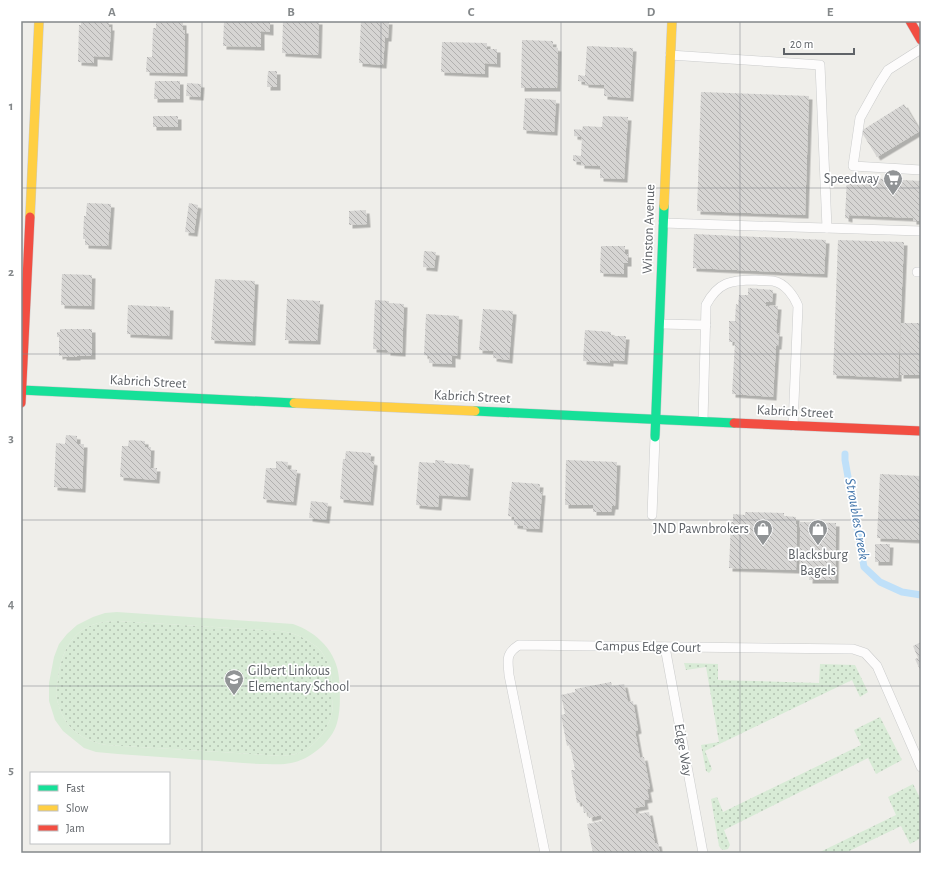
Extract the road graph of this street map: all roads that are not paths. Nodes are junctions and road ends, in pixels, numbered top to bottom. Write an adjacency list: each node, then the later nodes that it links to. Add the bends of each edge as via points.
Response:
1 (39, 21): 9 (street)
2 (672, 21): 6 (street, Winston Avenue)
3 (910, 21): 4 (street)
4 (921, 40)
5 (921, 49): 7 (lane, via 888,70 878,84 860,118 853,166)
6 (670, 55): 10 (street, Winston Avenue); 11 (lane, via 820,65)
7 (921, 170)
8 (21, 184): 9 (lane)
9 (31, 185): 15 (street)
10 (663, 223): 11 (lane); 13 (street, Winston Avenue)
11 (827, 228): 12 (lane)
12 (921, 231)
13 (660, 324): 14 (lane); 17 (street, Winston Avenue)
14 (706, 325): 18 (lane); 19 (lane, via 706,305 710,297 723,285 733,281 774,281 791,293 798,306)
15 (21, 390): 16 (street); 17 (street, Kabrich Street)
16 (21, 402)
17 (656, 419): 18 (street, Kabrich Street); 21 (street, Winston Avenue)
18 (703, 421): 19 (street, Kabrich Street)
19 (793, 426): 20 (street, Kabrich Street)
20 (921, 431)
21 (655, 437): 22 (lane)
22 (652, 515)
23 (665, 647): 24 (lane, Campus Edge Court, via 853,649 862,652 877,666); 25 (lane, Campus Edge Court, via 519,645 512,650 508,658 509,675); 26 (lane, Edge Way)
24 (921, 767)
25 (545, 853)
26 (703, 853)

